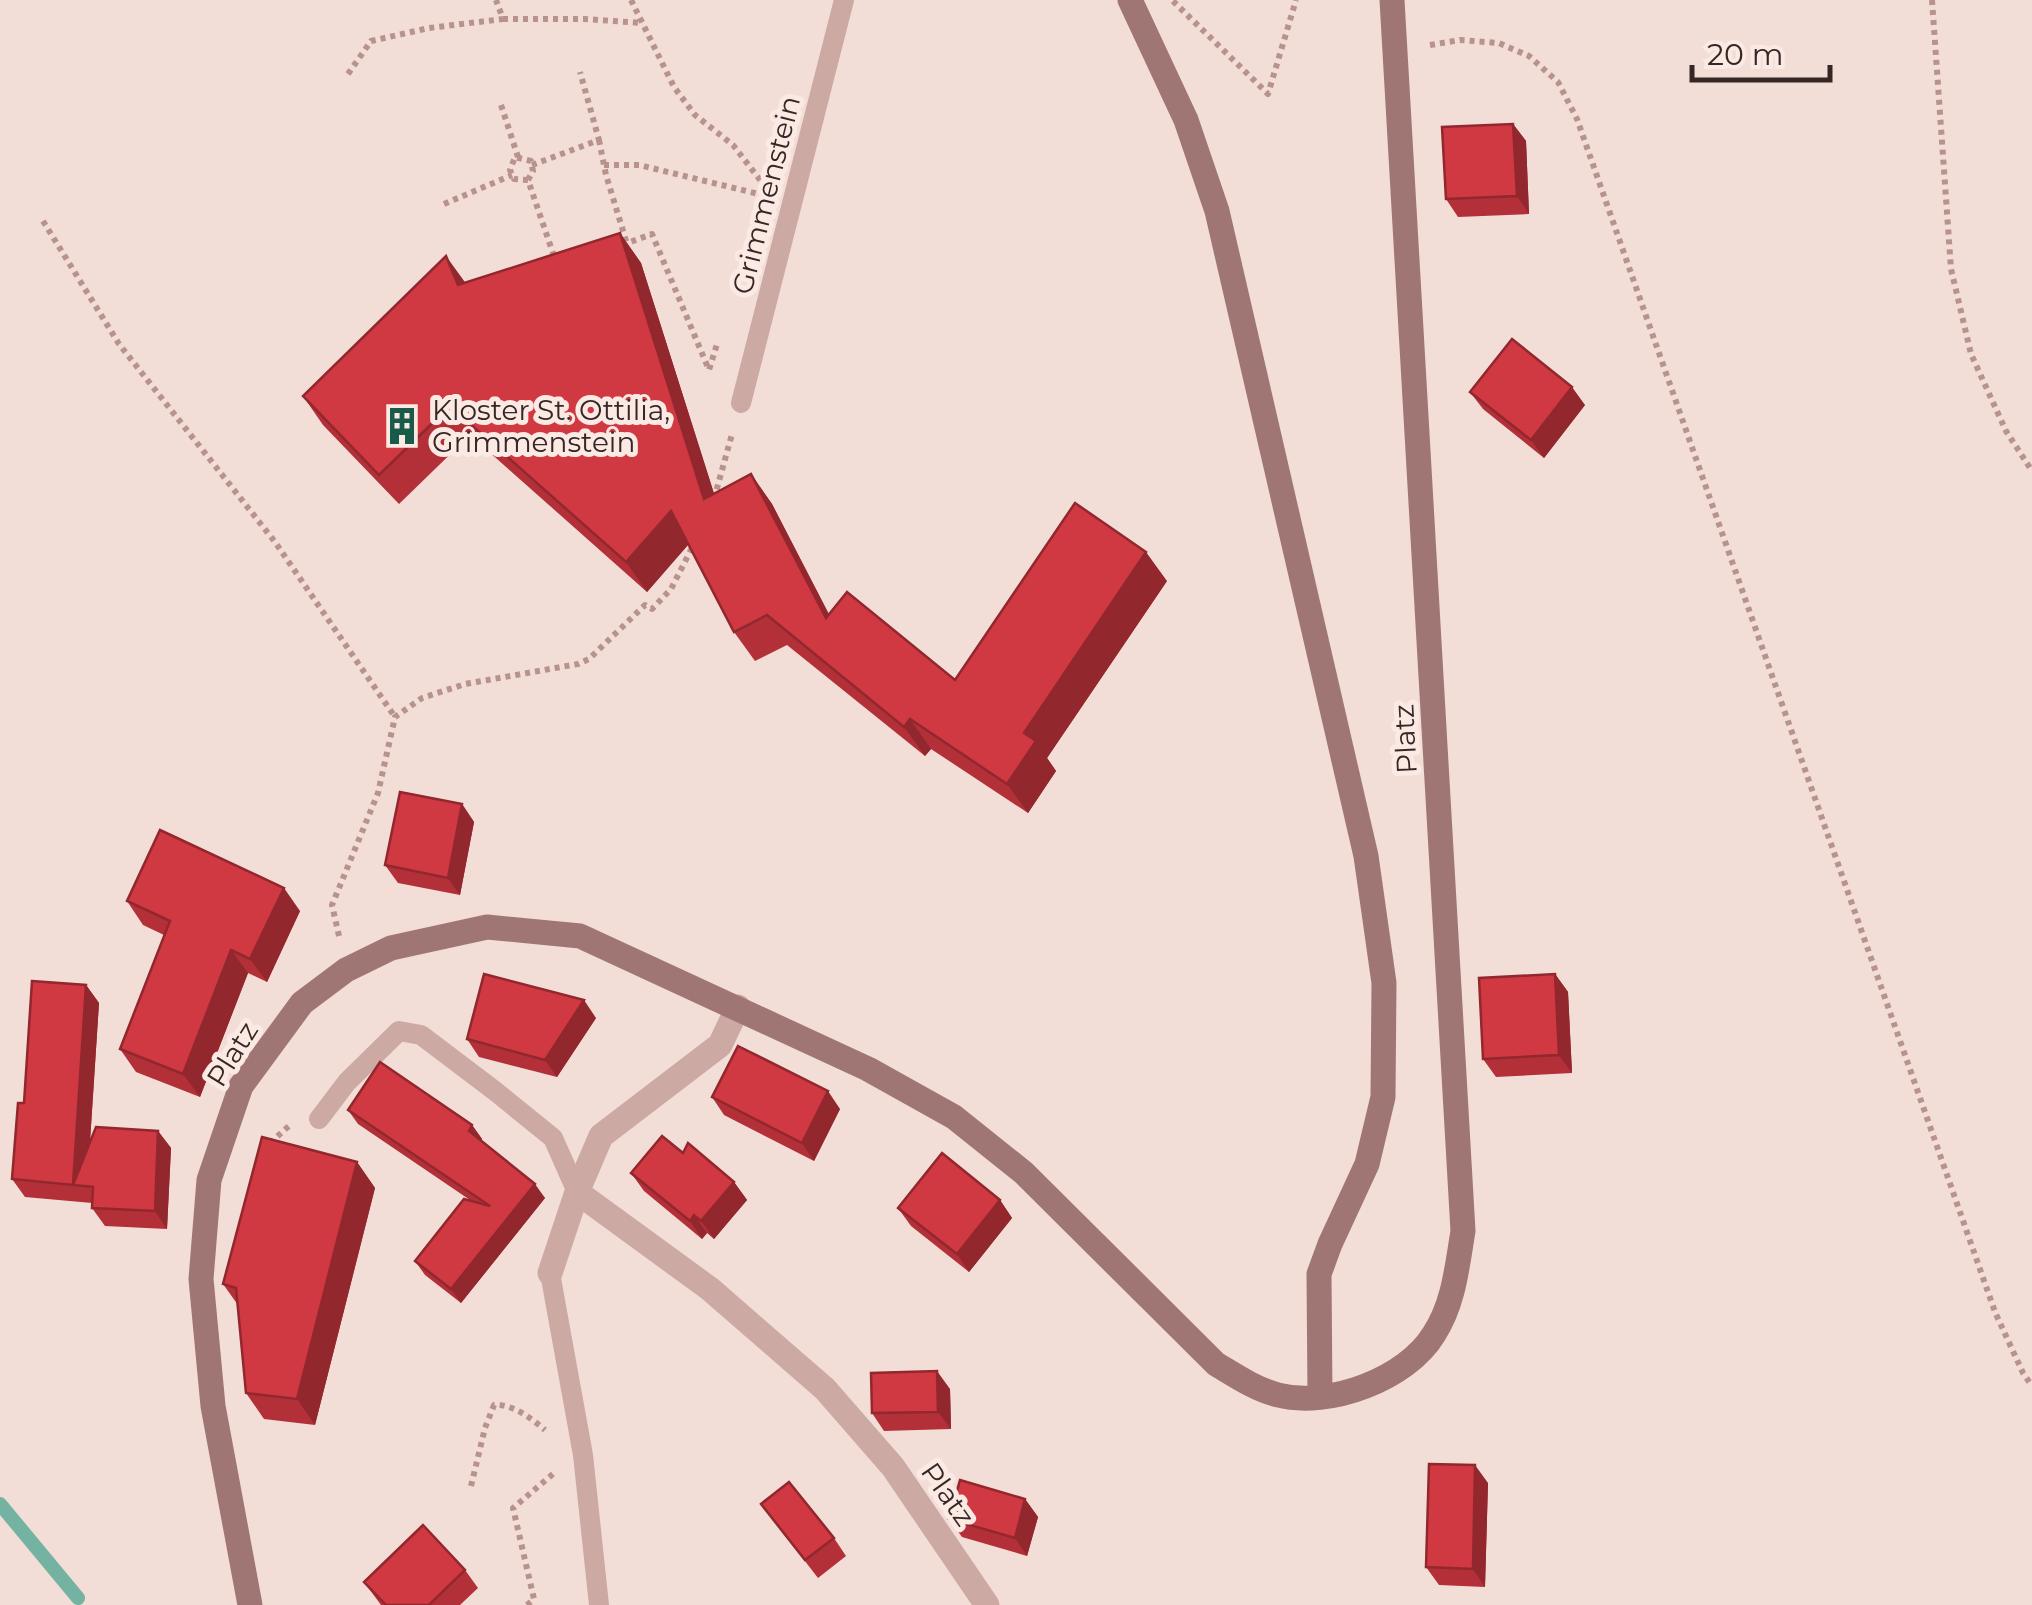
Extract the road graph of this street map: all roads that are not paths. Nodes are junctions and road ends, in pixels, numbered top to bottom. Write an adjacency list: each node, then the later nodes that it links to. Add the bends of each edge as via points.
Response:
1 (844, 0): 4 (lane, Grimmenstein)
2 (1130, 0): 9 (street, via 1186,120 1217,211 1366,856 1384,983 1383,1096 1367,1164 1320,1274)
3 (1392, 0): 9 (street, Platz, via 1463,1231 1453,1294 1434,1336 1410,1362 1361,1389)
4 (740, 404)
5 (738, 1007): 7 (street, via 720,1045 601,1136); 9 (street, Platz, via 954,1117 1024,1173 1216,1364 1281,1396); 10 (street, Platz, via 580,936 487,927 392,948 346,970 302,1004 241,1086 207,1200 201,1279 214,1406)
6 (319, 1118): 7 (lane, via 399,1032 421,1035 554,1140)
7 (577, 1192): 8 (street); 12 (street, Platz, via 710,1289 825,1389 893,1467)
8 (550, 1272): 11 (lane, via 584,1455)
9 (1320, 1397)
10 (250, 1605)
11 (599, 1605)
12 (987, 1605)

